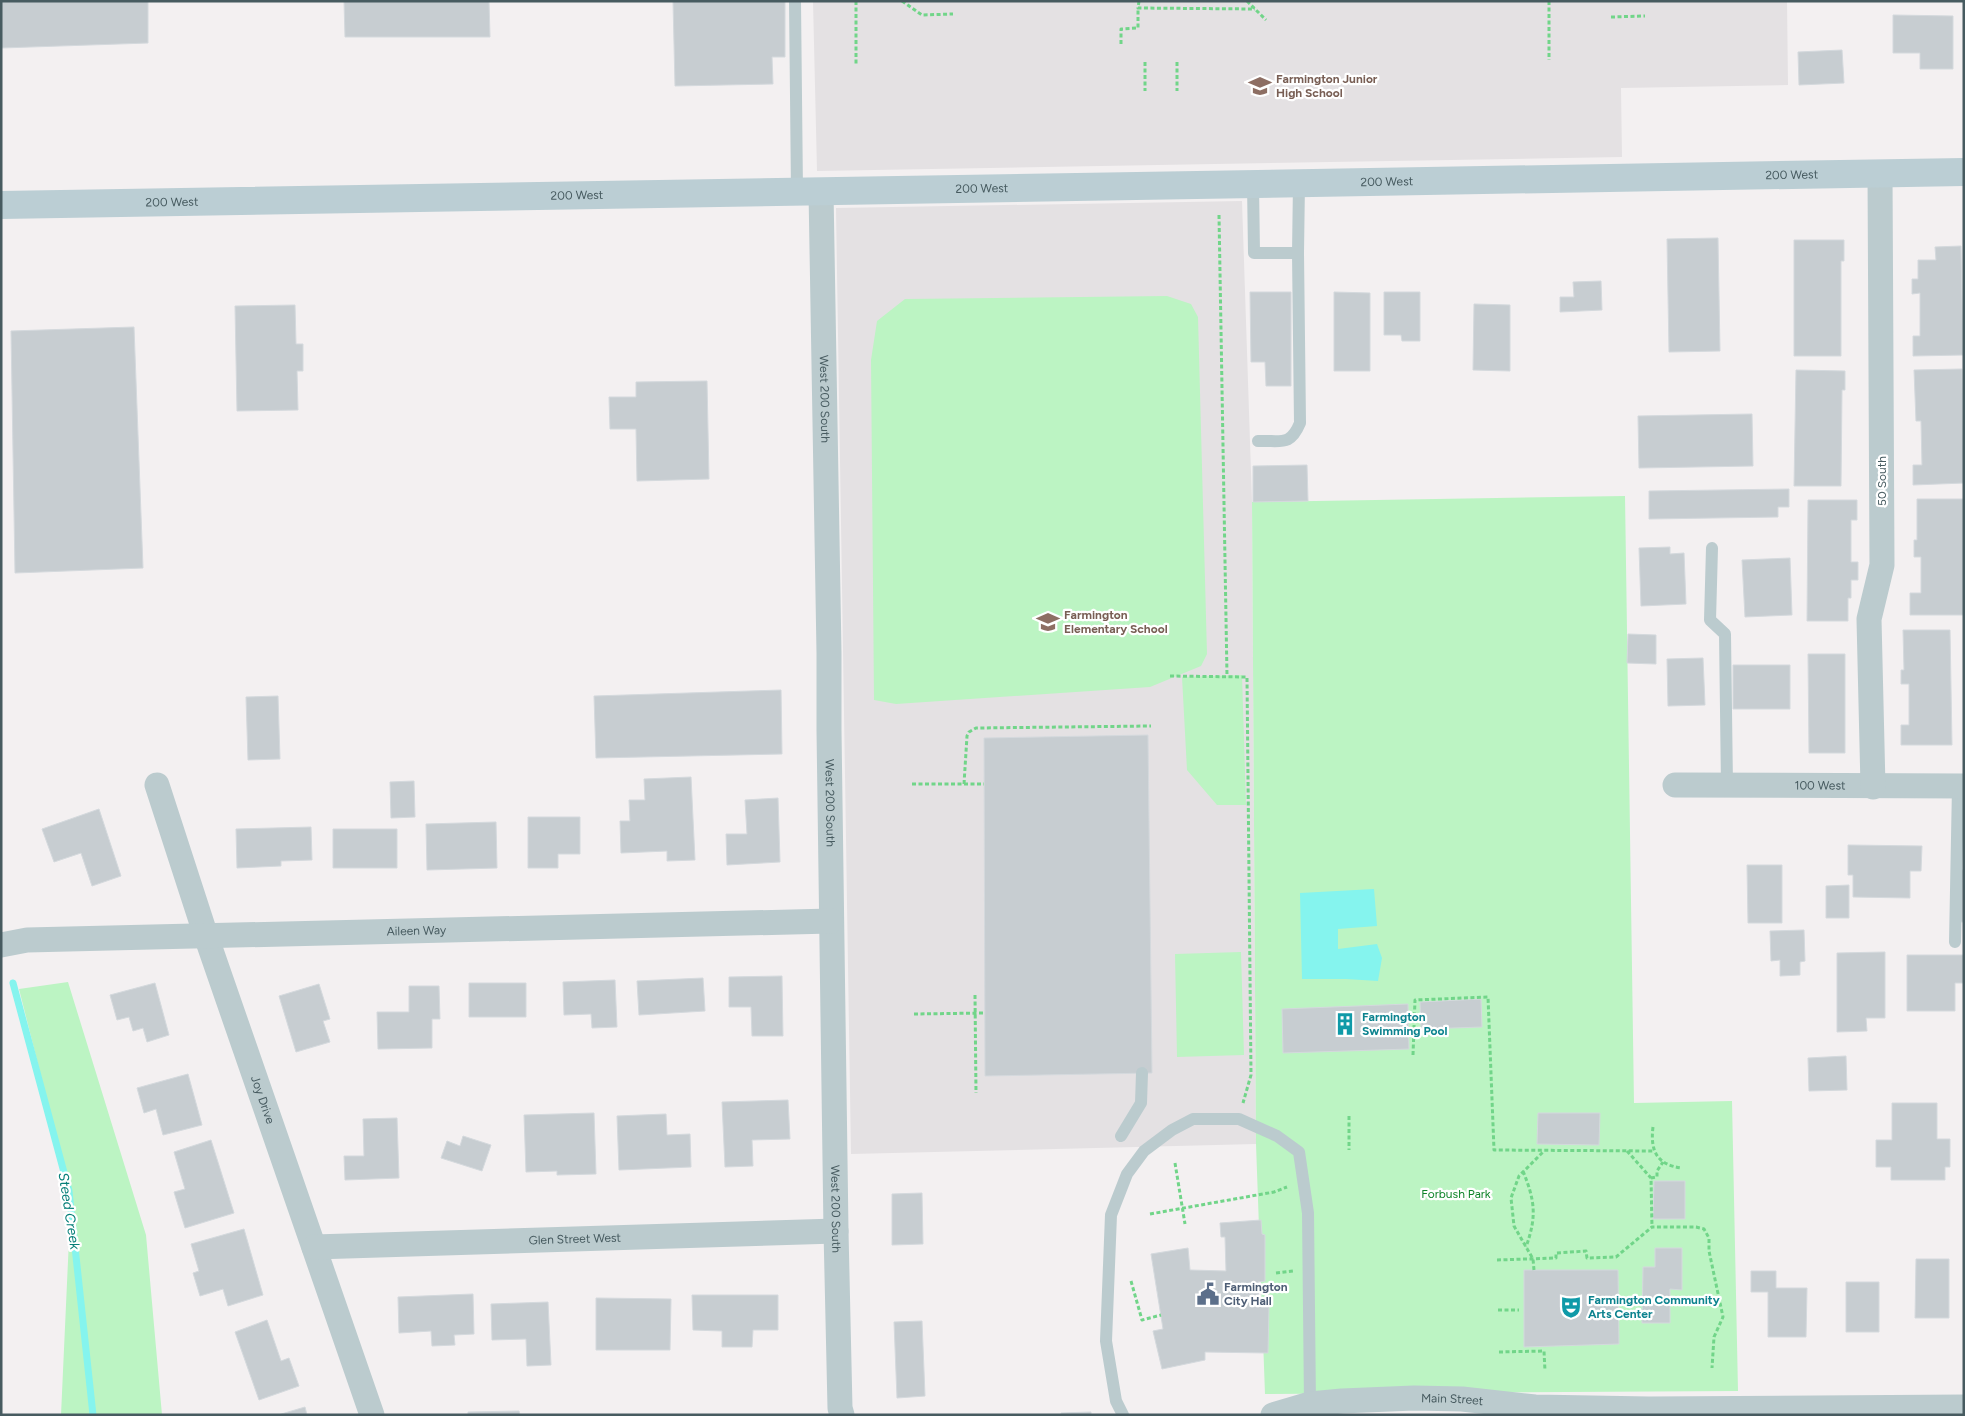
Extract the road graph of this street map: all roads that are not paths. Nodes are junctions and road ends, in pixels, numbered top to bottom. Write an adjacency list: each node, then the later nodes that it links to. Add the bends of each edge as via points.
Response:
1 (795, 1): 6 (lane)
2 (1964, 172): 3 (main road, 200 West)
3 (1880, 173): 4 (main road, 200 West); 14 (street, 50 South, via 1882,565 1869,619)
4 (1299, 183): 5 (main road, 200 West); 8 (lane)
5 (1253, 184): 6 (main road, 200 West); 8 (lane, via 1254,253)
6 (809, 192): 7 (main road, 200 West); 16 (street, West 200 South, via 830,652 828,730)
7 (1, 206)
8 (1298, 253): 9 (lane, via 1300,423 1294,436 1288,440)
9 (1258, 440)
10 (1712, 548): 13 (lane, via 1710,620 1725,634)
11 (1675, 785): 13 (street, 100 West)
12 (157, 786): 17 (street, Joy Drive)
13 (1727, 786): 14 (street, 100 West)
14 (1873, 786): 15 (street, 100 West)
15 (1961, 786): 18 (lane)
16 (832, 921): 17 (street, Aileen Way); 22 (street, West 200 South)
17 (206, 936): 19 (street, Aileen Way, via 27,940); 23 (street, Joy Drive)
18 (1955, 942)
19 (1, 945)
20 (1142, 1073): 21 (lane, via 1141,1103)
21 (1121, 1136)
22 (836, 1231): 23 (street, Glen Street West); 28 (street, West 200 South)
23 (314, 1247): 27 (street, Joy Drive)
24 (1310, 1404): 26 (street, Main Street, via 1414,1398 1544,1407); 29 (lane, via 1308,1213 1299,1152 1277,1136 1239,1119 1193,1119 1172,1130 1136,1160 1127,1174 1111,1216 1106,1341 1116,1401); 30 (street, Main Street)
25 (1964, 1407): 26 (street, Main Street)
26 (1833, 1412)
27 (372, 1415)
28 (842, 1415)
29 (1123, 1415)
30 (1273, 1415)

